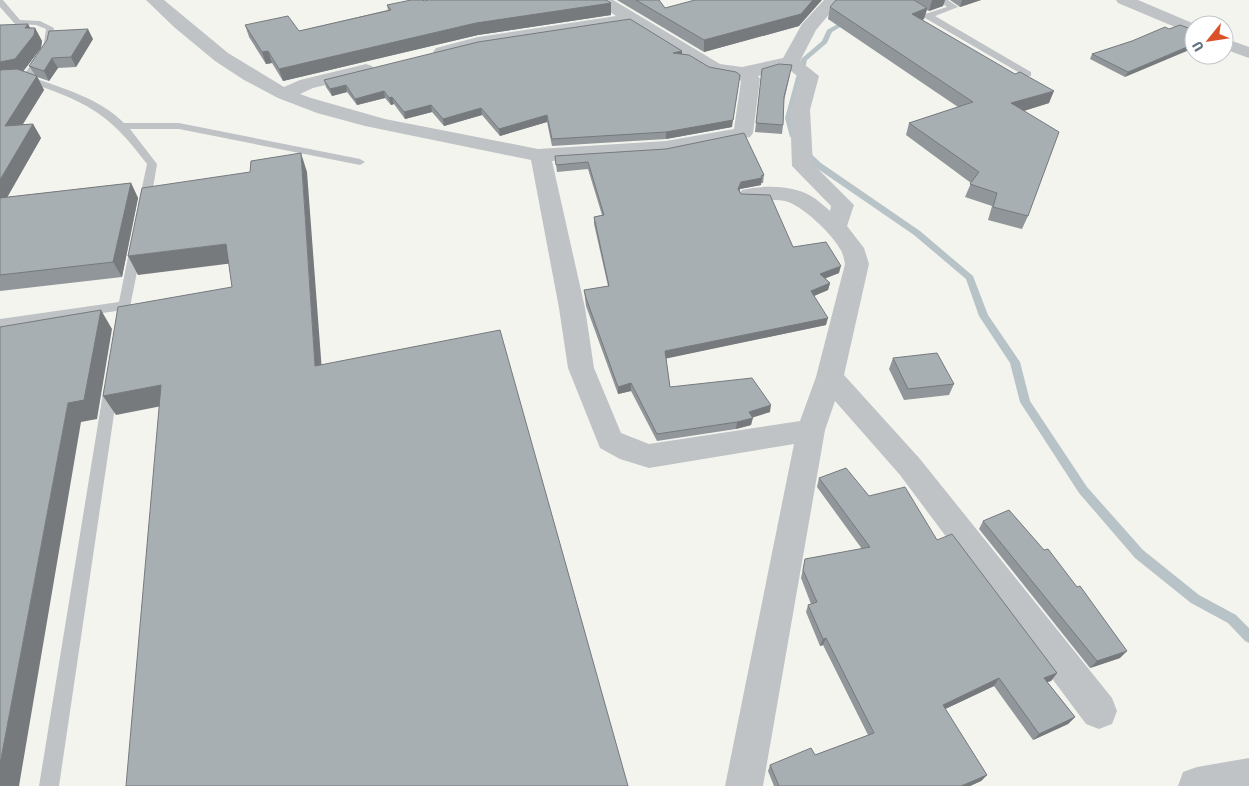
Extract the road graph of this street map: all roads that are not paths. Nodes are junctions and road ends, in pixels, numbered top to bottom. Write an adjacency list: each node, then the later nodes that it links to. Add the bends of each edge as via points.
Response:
1 (154, 0): 16 (street, via 218,54)
2 (601, 0): 7 (street)
3 (833, 0): 12 (street, via 808,28)
4 (942, 0): 15 (lane, via 954,7 924,13)
5 (1124, 0): 8 (street)
6 (0, 2): 17 (lane, via 18,22 37,23 50,28 47,49 21,79 63,92 108,114)
7 (632, 19): 11 (street, via 478,42); 14 (street, via 715,68)
8 (1184, 26)
9 (1234, 47): 10 (street)
10 (1249, 53)
11 (427, 56)
12 (790, 62): 14 (street); 21 (street, via 810,76 800,110 803,166 843,205)
13 (379, 67): 16 (street, via 307,84)
14 (742, 72): 18 (street, via 751,79 743,133 707,143 660,149)
15 (1028, 74)
16 (285, 93): 18 (street, via 365,121)
17 (119, 126): 19 (lane, via 179,126); 22 (lane, via 152,164)
18 (538, 155): 27 (street, via 542,161 572,308 581,368 610,440 630,451 649,456)
19 (360, 162)
20 (750, 195): 21 (street, via 792,194)
21 (836, 228): 26 (street, via 852,248 857,264)
22 (124, 306): 23 (lane); 24 (lane)
23 (0, 323)
24 (120, 335)
25 (113, 374): 30 (lane)
26 (830, 377): 27 (street); 28 (street, via 910,467)
27 (811, 430): 31 (street)
28 (1099, 711)
29 (1249, 777): 32 (street)
30 (49, 786)
31 (744, 786)
32 (1197, 786)

